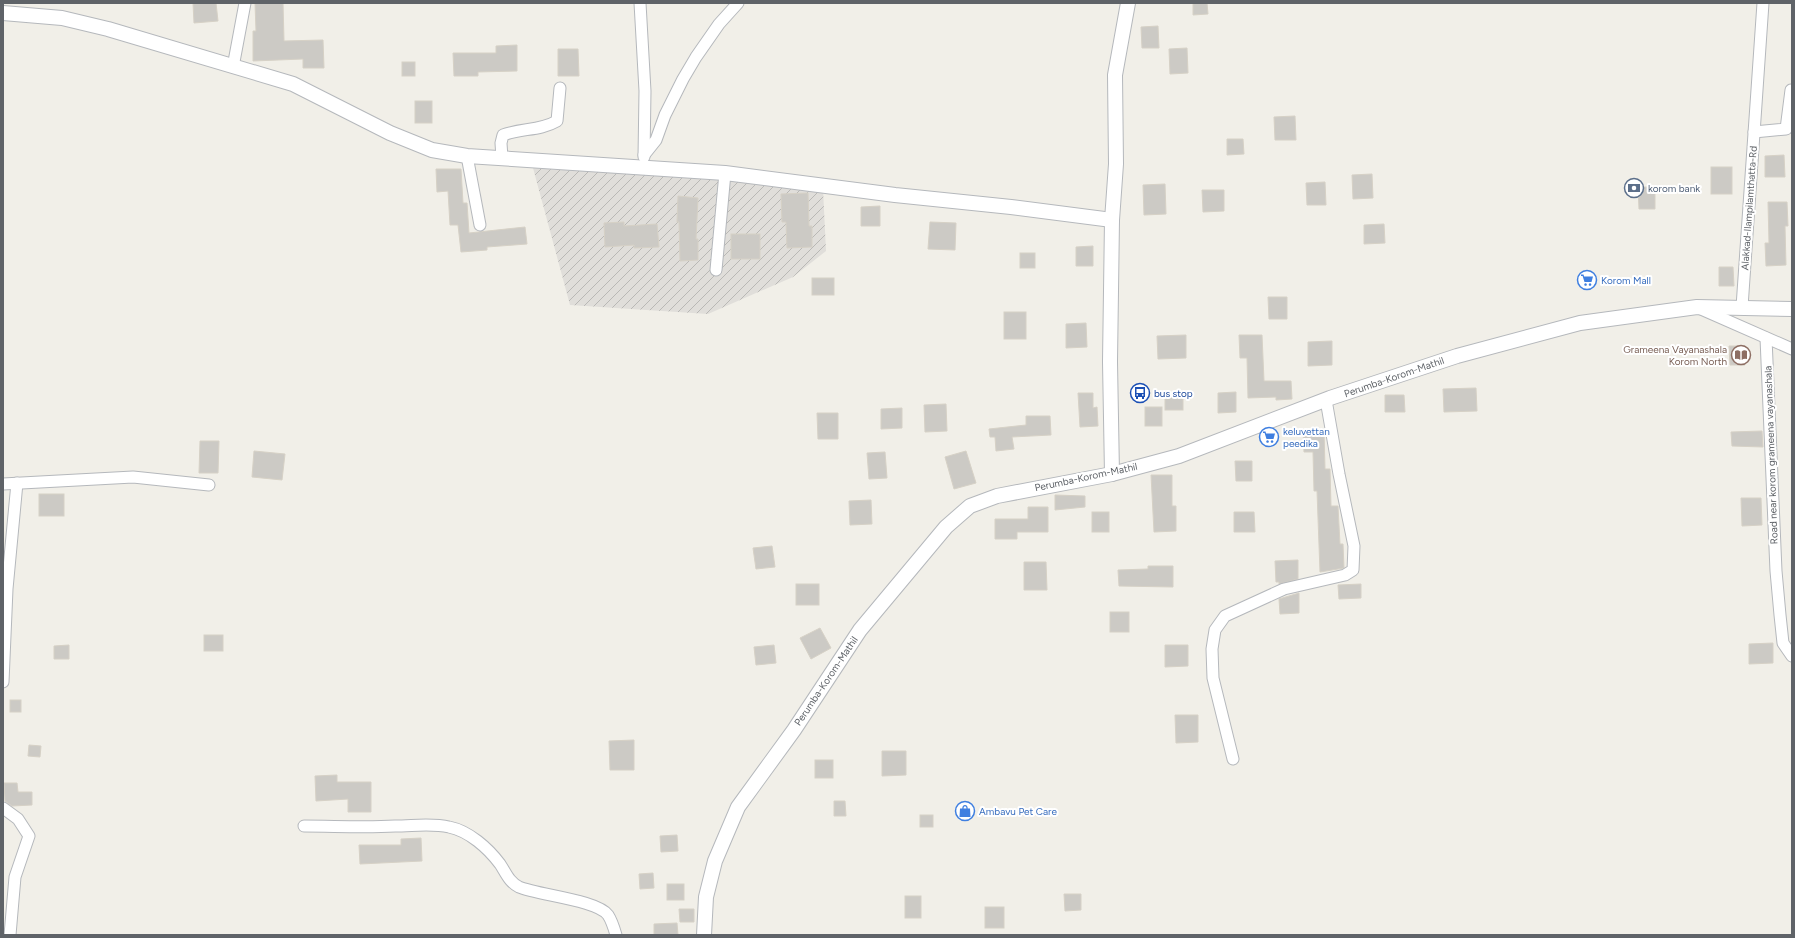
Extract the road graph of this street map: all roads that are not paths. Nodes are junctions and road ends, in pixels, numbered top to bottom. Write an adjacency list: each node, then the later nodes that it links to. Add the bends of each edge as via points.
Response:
1 (245, 3): 7 (street)
2 (640, 3): 13 (street, via 645,91)
3 (738, 3): 13 (street, via 719,24 696,57)
4 (1128, 3): 15 (street, via 1115,75 1116,164)
5 (1763, 3): 10 (street)
6 (3, 13): 7 (street, via 62,18 108,29)
7 (233, 67): 11 (street, via 293,84 390,133 432,150)
8 (560, 88): 12 (street, via 557,121 547,127 513,131 503,135)
9 (1791, 90): 10 (street, Alakkad-Ilampilamthatta-Rd, via 1786,129)
10 (1754, 132): 19 (street, Alakkad-Ilampilamthatta-Rd)
11 (467, 156): 12 (street); 16 (street)
12 (502, 158): 13 (street)
13 (644, 161): 14 (street)
14 (725, 173): 15 (street); 17 (street)
15 (1112, 220): 24 (street)
16 (480, 225)
17 (716, 270)
18 (1697, 307): 19 (street, Perumba-Korom-Mathil); 21 (street); 23 (street, Perumba-Korom-Mathil, via 1580,323 1457,356)
19 (1742, 307): 20 (street, Perumba-Korom-Mathil)
20 (1792, 309)
21 (1766, 338): 22 (street); 28 (street, Road near korom grameena vayanashala, via 1776,571 1783,643)
22 (1792, 349)
23 (1326, 400): 24 (street, Perumba-Korom-Mathil, via 1179,456); 30 (street, via 1354,546 1353,570 1345,575 1284,589 1225,616 1215,630 1212,649 1214,678)
24 (1112, 474): 35 (street, Perumba-Korom-Mathil, via 997,496 970,506 946,527 860,630 794,730 738,808 715,861 706,897)
25 (17, 483): 26 (street); 27 (street, via 133,477); 29 (street, via 7,589)
26 (3, 484)
27 (209, 485)
28 (1792, 656)
29 (3, 682)
30 (1233, 759)
31 (3, 808): 33 (street, via 18,819 29,836 15,877)
32 (304, 826): 34 (street, via 451,827 466,833 484,847 500,864 508,878 518,886 601,909 608,915)
33 (10, 935)
34 (616, 935)
35 (704, 935)

